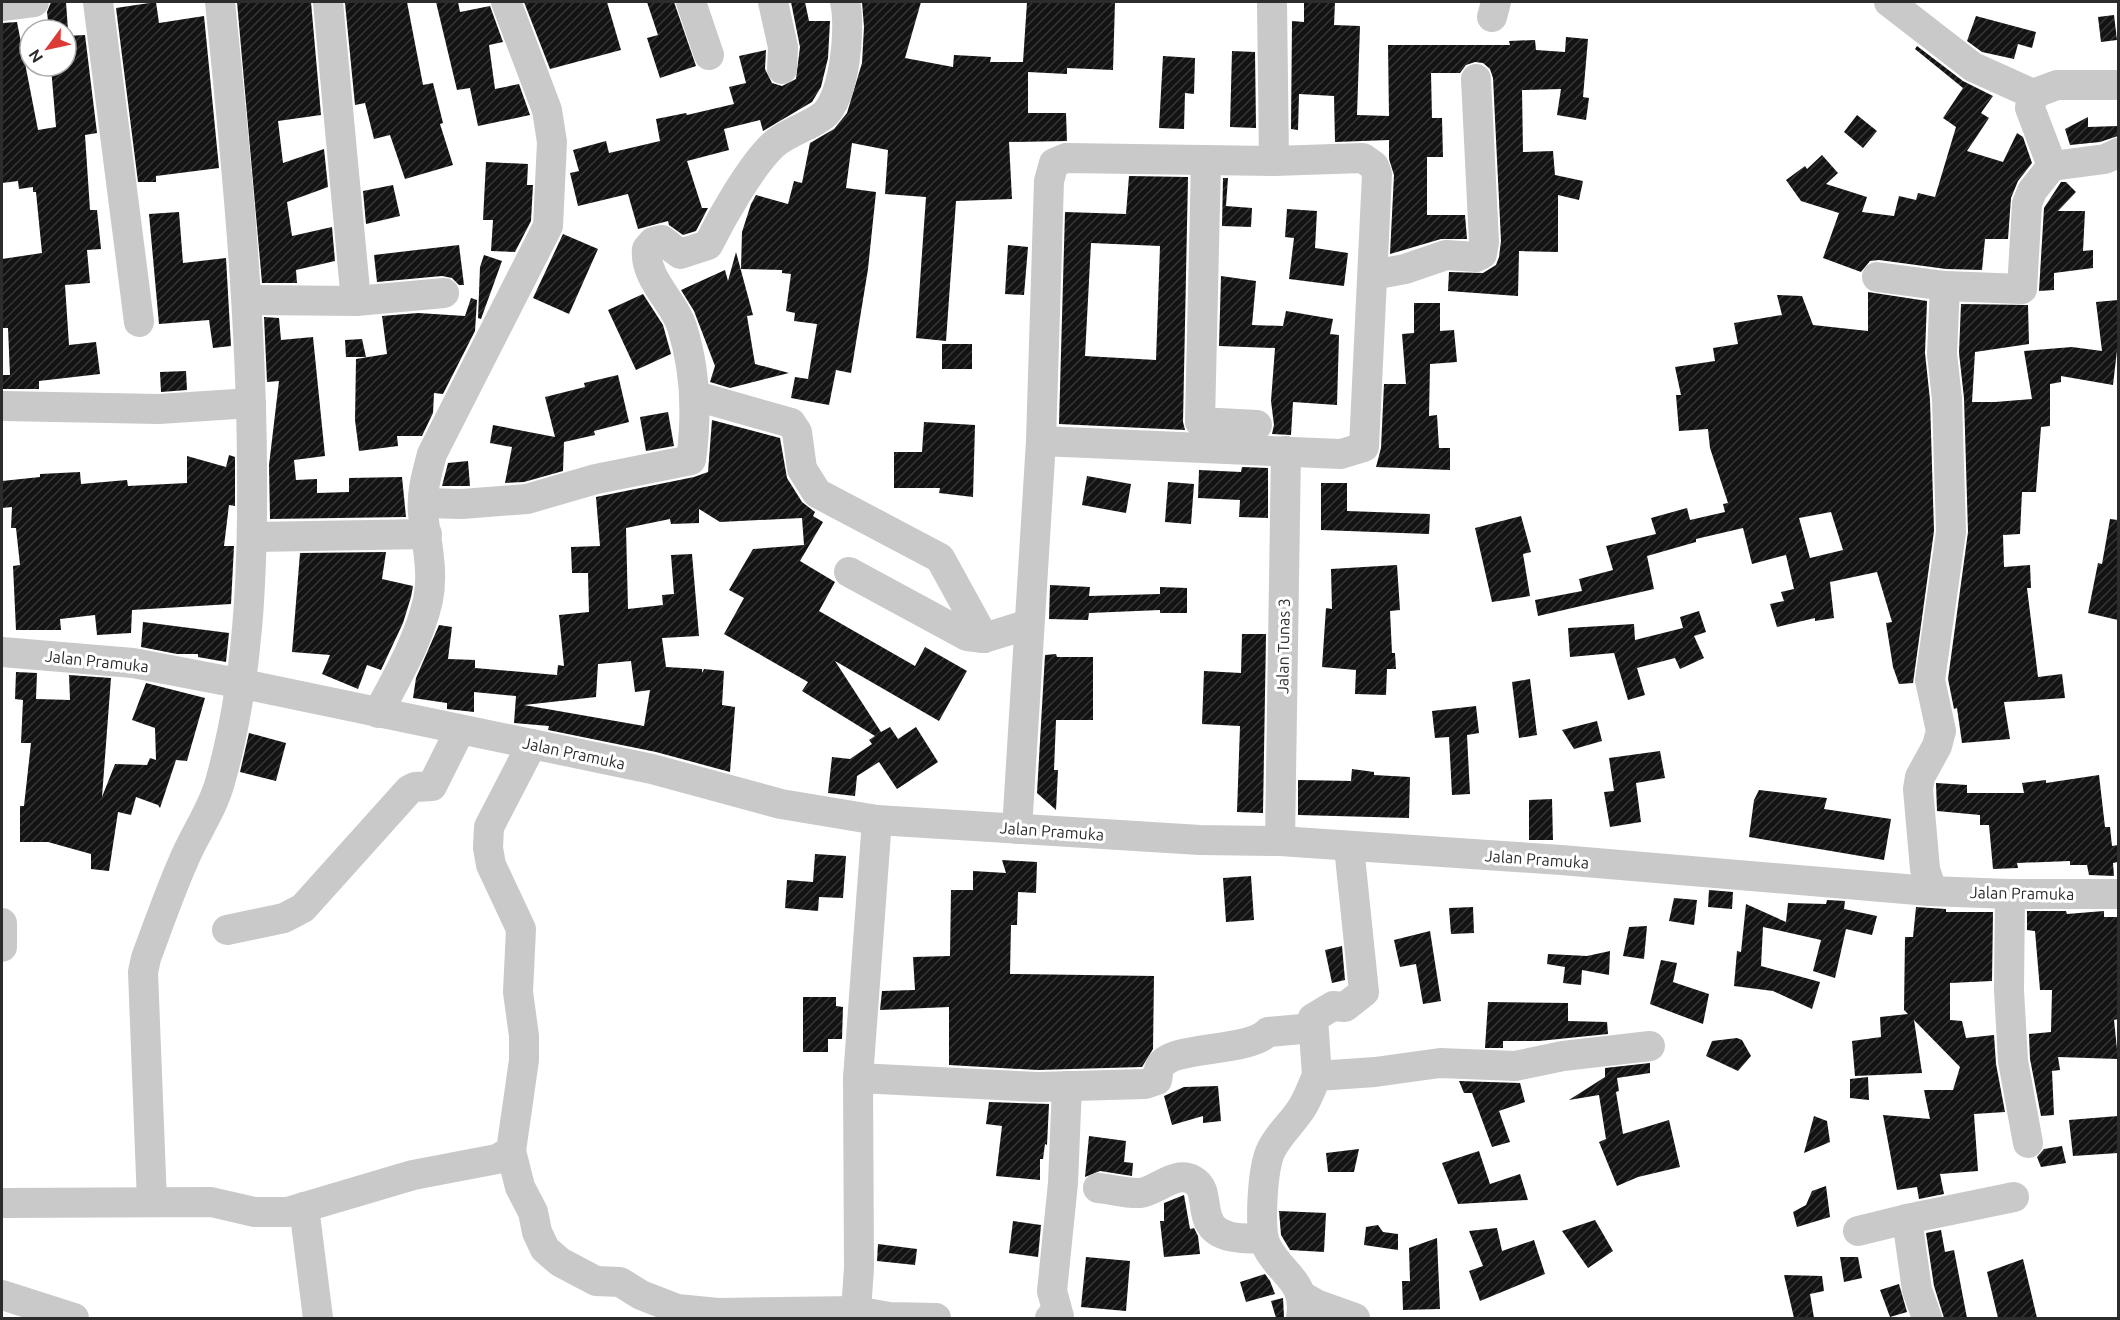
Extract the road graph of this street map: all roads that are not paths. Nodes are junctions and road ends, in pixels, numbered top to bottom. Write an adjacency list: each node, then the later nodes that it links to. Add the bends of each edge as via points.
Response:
1 (34, 2): 10 (street)
2 (98, 2): 27 (street)
3 (220, 2): 25 (street)
4 (328, 2): 26 (street)
5 (506, 2): 34 (street, via 547,110 552,150 548,226 432,454)
6 (691, 2): 12 (street)
7 (773, 2): 13 (street, via 783,47)
8 (845, 2): 28 (street, via 848,29 841,86 834,103 824,115 772,146 724,214 708,245 680,254 662,240 647,249 648,265 682,326)
9 (1272, 2): 19 (street)
10 (2, 6)
11 (1896, 7): 16 (street, via 1973,67)
12 (709, 56)
13 (782, 69)
14 (1476, 79): 21 (street, via 1482,254 1446,255)
15 (2118, 86): 16 (street, via 2057,85)
16 (2033, 94): 20 (street, via 2030,108)
17 (2118, 153): 20 (street, via 2105,159)
18 (1206, 160): 19 (street); 31 (street, via 1200,422); 32 (street, via 1066,158 1054,164 1049,181)
19 (1274, 161): 21 (street, via 1363,158 1374,166 1377,174)
20 (2052, 166): 23 (street, via 2026,204 2022,289)
21 (1373, 275): 33 (street, via 1364,447 1341,454)
22 (1877, 278): 23 (street)
23 (1945, 286): 49 (street, via 1942,354 1951,532 1930,680 1941,732 1918,789 1925,869)
24 (444, 293): 26 (street)
25 (247, 300): 26 (street); 29 (street)
26 (356, 301)
27 (139, 322)
28 (696, 396): 34 (street, via 691,460 684,463 596,479 527,499); 39 (street, via 796,427 802,469 817,493 940,558)
29 (251, 403): 30 (street, via 159,409); 36 (street)
30 (2, 406)
31 (1257, 425)
32 (1041, 441): 33 (street); 38 (street)
33 (1286, 452): 47 (street, Jalan Tunas 3)
34 (424, 503): 35 (street)
35 (427, 534): 36 (street); 42 (street, via 428,599 406,660)
36 (252, 537): 41 (street)
37 (849, 572): 39 (street, via 958,633)
38 (1029, 624): 39 (street); 46 (street)
39 (984, 638)
40 (2, 652): 41 (street, Jalan Pramuka, via 133,663)
41 (243, 684): 42 (street, Jalan Pramuka); 64 (street, via 220,785 183,861 143,972)
42 (378, 713): 43 (street, Jalan Pramuka)
43 (460, 730): 44 (street, Jalan Pramuka); 53 (street, via 432,786 409,790 303,908 284,918)
44 (532, 744): 45 (street, Jalan Pramuka, via 652,769 781,804); 61 (street, via 489,827 491,865 521,929 519,992 524,1060)
45 (877, 820): 46 (street, Jalan Pramuka); 58 (street)
46 (1017, 829): 47 (street, Jalan Pramuka)
47 (1280, 841): 48 (street, Jalan Pramuka)
48 (1349, 847): 49 (street, Jalan Pramuka); 55 (street, via 1364,992 1345,1006 1333,1006 1313,1018)
49 (1932, 891): 50 (street, Jalan Pramuka)
50 (2010, 894): 51 (street, Jalan Pramuka); 60 (street, via 2013,1061)
51 (2118, 894)
52 (2, 922): 54 (street)
53 (227, 930)
54 (2, 947)
55 (1313, 1028): 57 (street); 59 (street, via 1268,1032 1262,1039 1170,1057 1160,1067 1154,1083)
56 (1650, 1046): 57 (street, via 1515,1066 1440,1063)
57 (1317, 1076): 69 (street, via 1303,1106 1269,1154)
58 (858, 1078): 59 (street); 73 (street)
59 (1067, 1086): 78 (street, via 1063,1183 1052,1291)
60 (2028, 1143)
61 (511, 1151): 66 (street, via 497,1159 413,1175); 71 (street, via 520,1186 545,1248 560,1262 596,1281 620,1282)
62 (1098, 1188): 69 (street, via 1141,1192 1186,1177 1195,1180 1200,1188 1205,1215 1212,1227 1225,1236)
63 (2014, 1197): 67 (street)
64 (152, 1202): 65 (street); 66 (street, via 211,1202 254,1212 288,1212)
65 (2, 1203)
66 (304, 1207): 75 (street)
67 (1907, 1219): 68 (street); 80 (street, via 1917,1290)
68 (1858, 1231)
69 (1263, 1238): 72 (street, via 1271,1254 1296,1283)
70 (2, 1295): 74 (street)
71 (640, 1307): 73 (street, via 708,1312)
72 (1302, 1307): 79 (street, via 1316,1304)
73 (856, 1311): 76 (street)
74 (74, 1318)
75 (318, 1318)
76 (889, 1318): 77 (street)
77 (936, 1318)
78 (1056, 1318)
79 (1355, 1318)
80 (1927, 1318)

